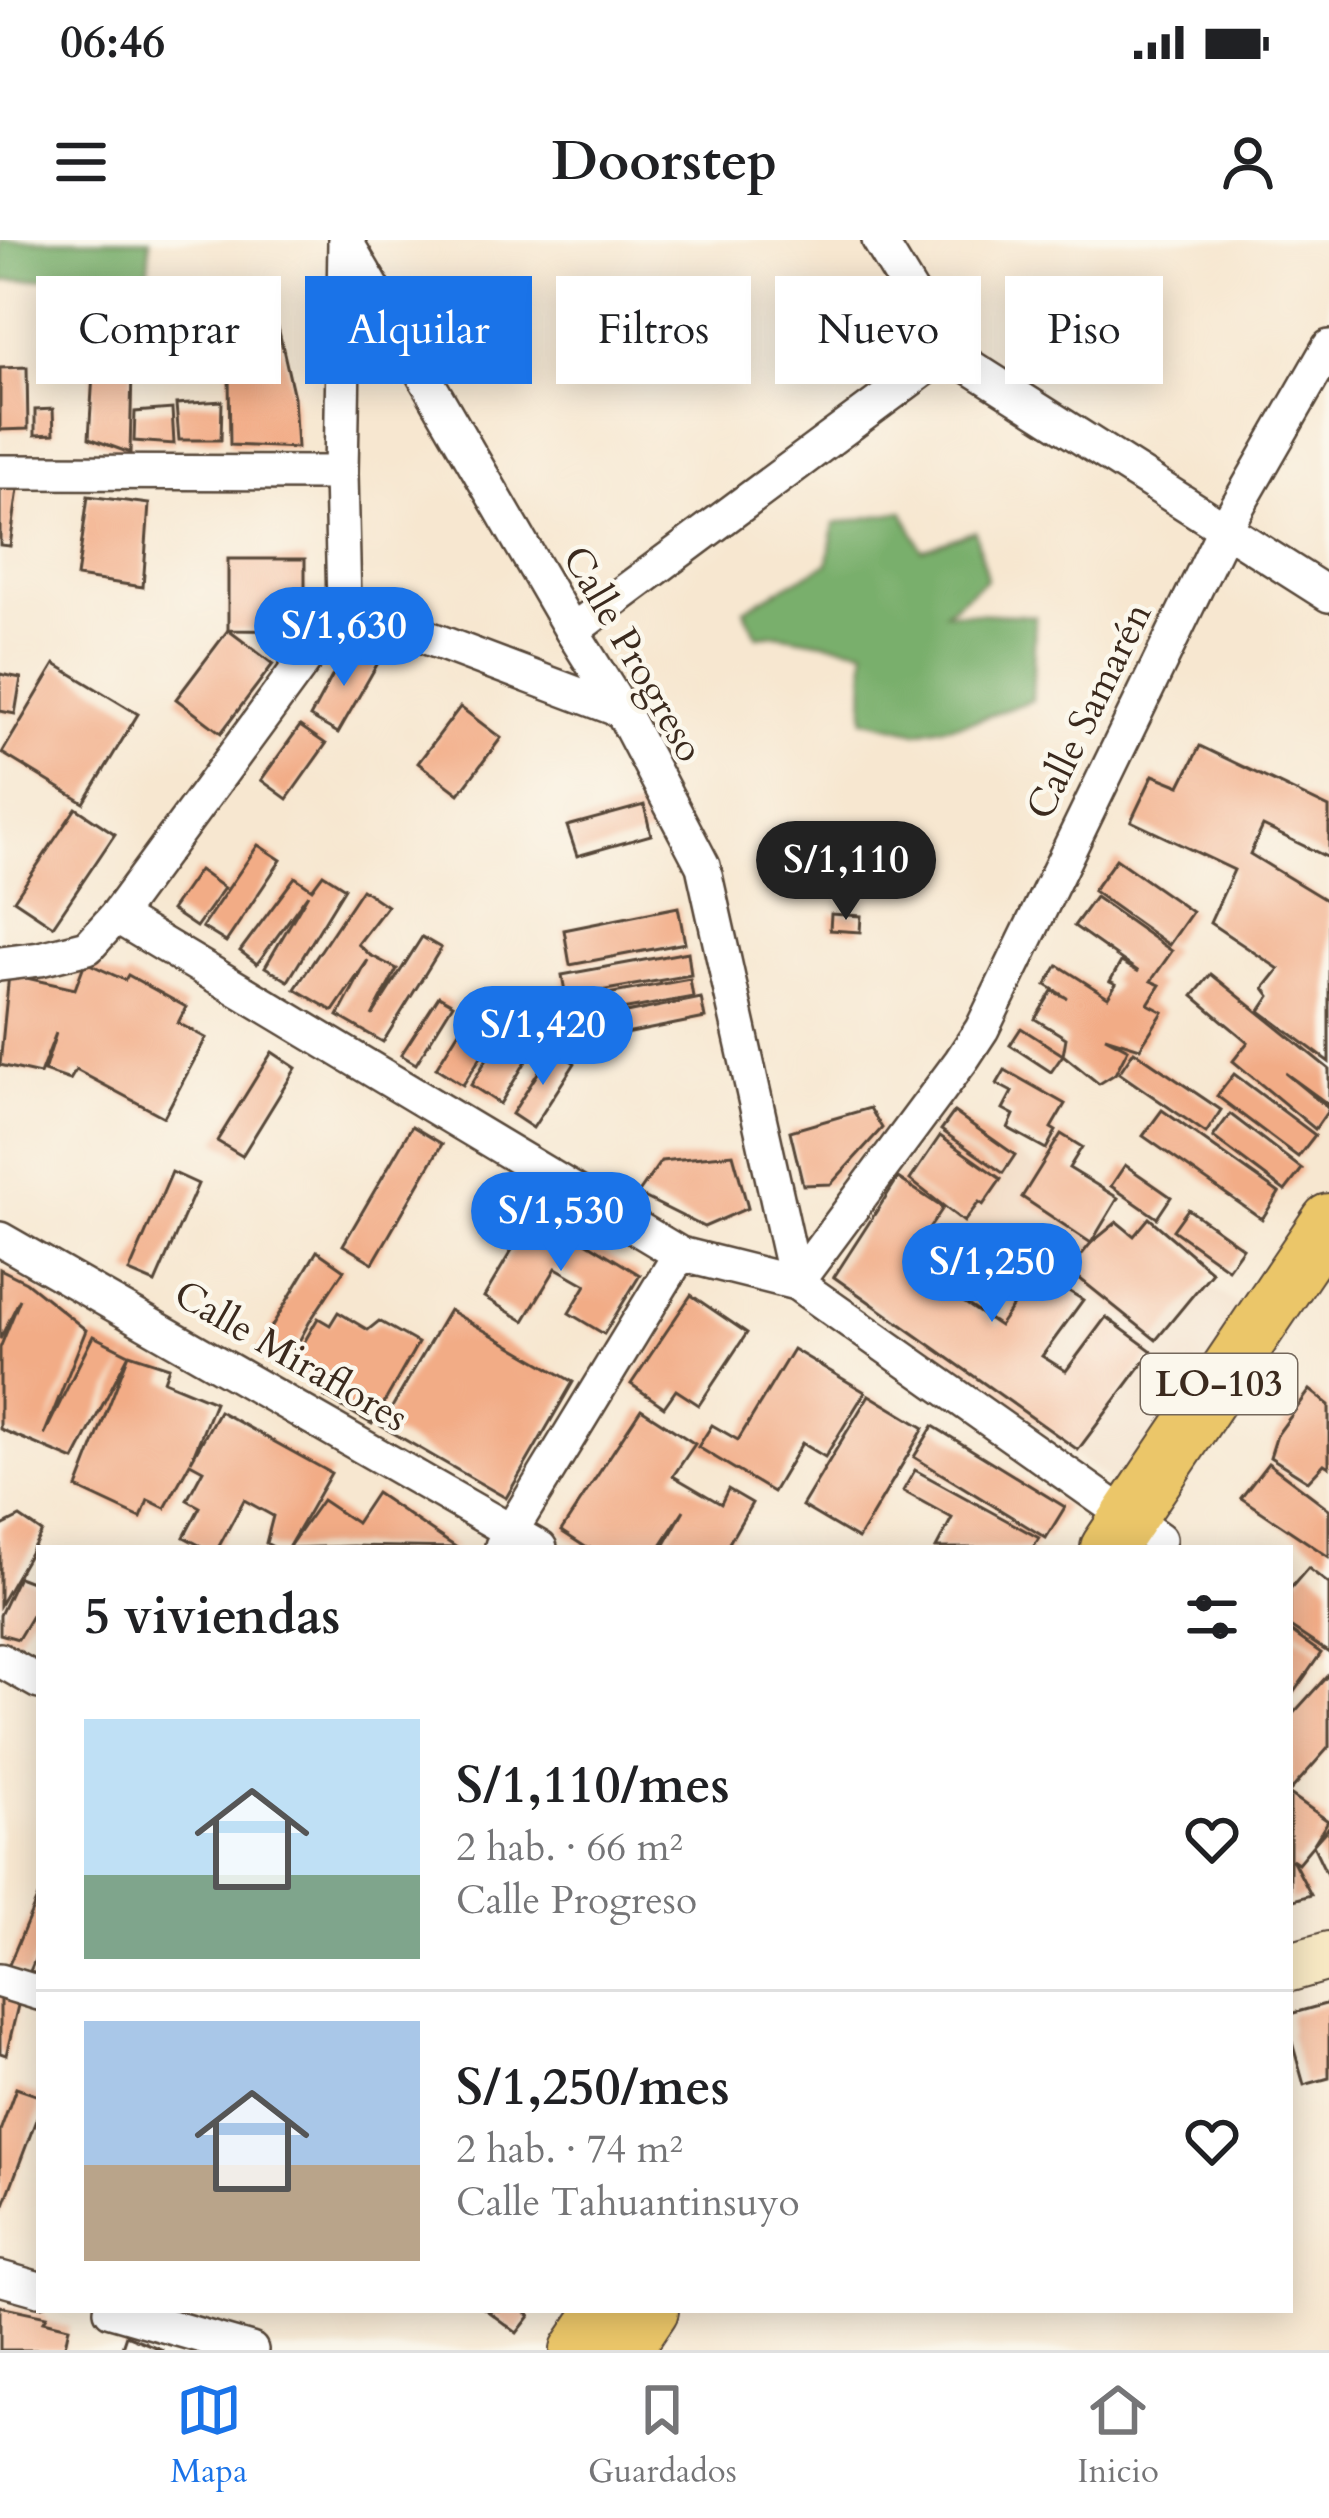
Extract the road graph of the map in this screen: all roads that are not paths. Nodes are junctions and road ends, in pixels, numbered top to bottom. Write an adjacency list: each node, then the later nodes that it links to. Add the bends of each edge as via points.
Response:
1 (345, 240): 8 (street); 12 (street, Calle Progreso)
2 (879, 240): 3 (street)
3 (901, 276)
4 (1329, 347): 9 (street, Calle Samarén)
5 (981, 374): 9 (street)
6 (904, 384): 12 (street)
7 (0, 472): 8 (street)
8 (341, 473): 11 (street)
9 (1225, 528): 10 (street); 19 (street, Calle Samarén, via 982,1028)
10 (1329, 595)
11 (344, 606): 13 (street); 14 (street)
12 (572, 631): 13 (street, Calle Progreso)
13 (622, 711): 19 (street, Calle Progreso, via 703,866)
14 (116, 916): 15 (street, via 88,947); 18 (street)
15 (0, 964)
16 (1329, 1221): 21 (main road, LO-103)
17 (0, 1239): 22 (street, Calle Miraflores)
18 (680, 1253): 19 (street); 22 (street)
19 (796, 1283): 21 (street)
20 (1329, 1286): 21 (main road, LO-103)
21 (1137, 1538)
22 (518, 1542)
23 (0, 1660): 24 (street)
24 (36, 1680)
25 (1329, 1955): 26 (main road)
26 (1293, 1965)
27 (0, 1982): 28 (street)
28 (36, 1992)
29 (0, 2278): 30 (street)
30 (36, 2288)
31 (122, 2313): 34 (street)
32 (602, 2313): 35 (main road)
33 (649, 2313): 36 (main road)
34 (251, 2350)
35 (578, 2350)
36 (624, 2350)

